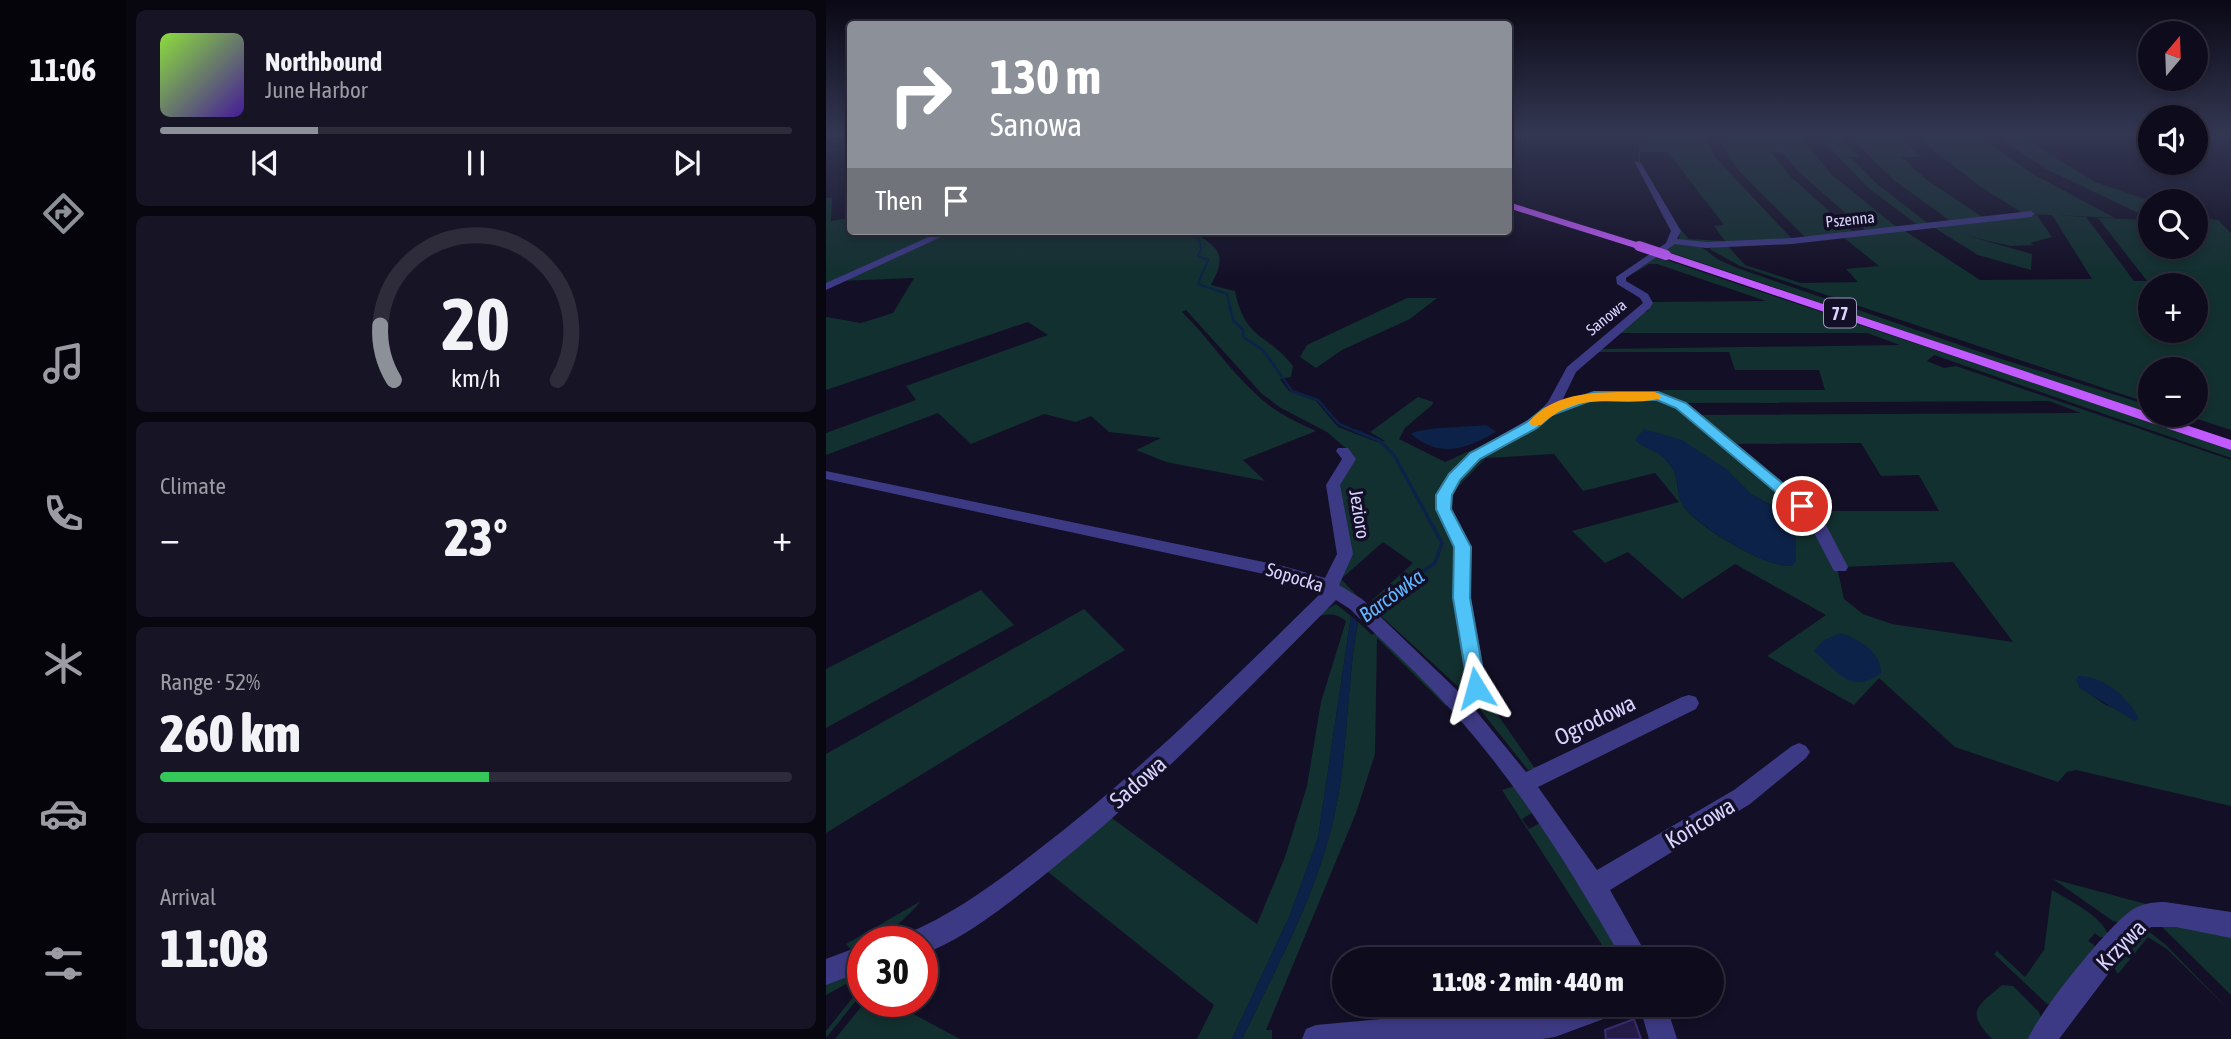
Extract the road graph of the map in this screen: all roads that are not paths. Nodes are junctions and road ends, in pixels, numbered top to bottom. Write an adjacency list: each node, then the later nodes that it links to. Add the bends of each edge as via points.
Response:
1 (1648, 181): 5 (street, via 1675,227)
2 (1512, 206): 8 (main road, 77, bridge)
3 (2031, 215): 5 (street, Pszenna, via 1792,241 1706,245)
4 (940, 235): 6 (street)
5 (1673, 241): 7 (street, Sanowa, via 1621,276 1621,282 1648,303 1571,370)
6 (826, 287)
7 (1548, 412): 11 (street, Sanowa, via 1594,396 1658,396 1681,405 1802,506 1818,525); 14 (street, Sanowa, via 1475,456 1444,495 1443,509 1462,547 1462,598 1476,688)
8 (2231, 445)
9 (1343, 451): 12 (street, Jezioro, via 1348,464 1333,485 1345,554)
10 (826, 475): 12 (street, Sopocka, via 1283,572)
11 (1840, 567)
12 (1332, 589): 14 (street, Sopocka, via 1356,604); 19 (street, Sadowa, via 1170,754 1002,893)
13 (1689, 703): 16 (street, Ogrodowa)
14 (1460, 706): 16 (street, Sopocka)
15 (1799, 752): 17 (street, Końcowa, via 1742,797)
16 (1523, 784): 17 (street, Sopocka)
17 (1594, 886): 20 (street, Sopocka)
18 (2231, 925): 27 (street, Krzywa, via 2144,916 2124,934)
19 (938, 934)
20 (1629, 947)
21 (847, 964): 22 (street)
22 (826, 972)
23 (1571, 1017): 25 (street, via 1532,1027 1447,1027)
24 (1657, 1017): 26 (street)
25 (1316, 1039)
26 (1663, 1039)
27 (2042, 1039)

